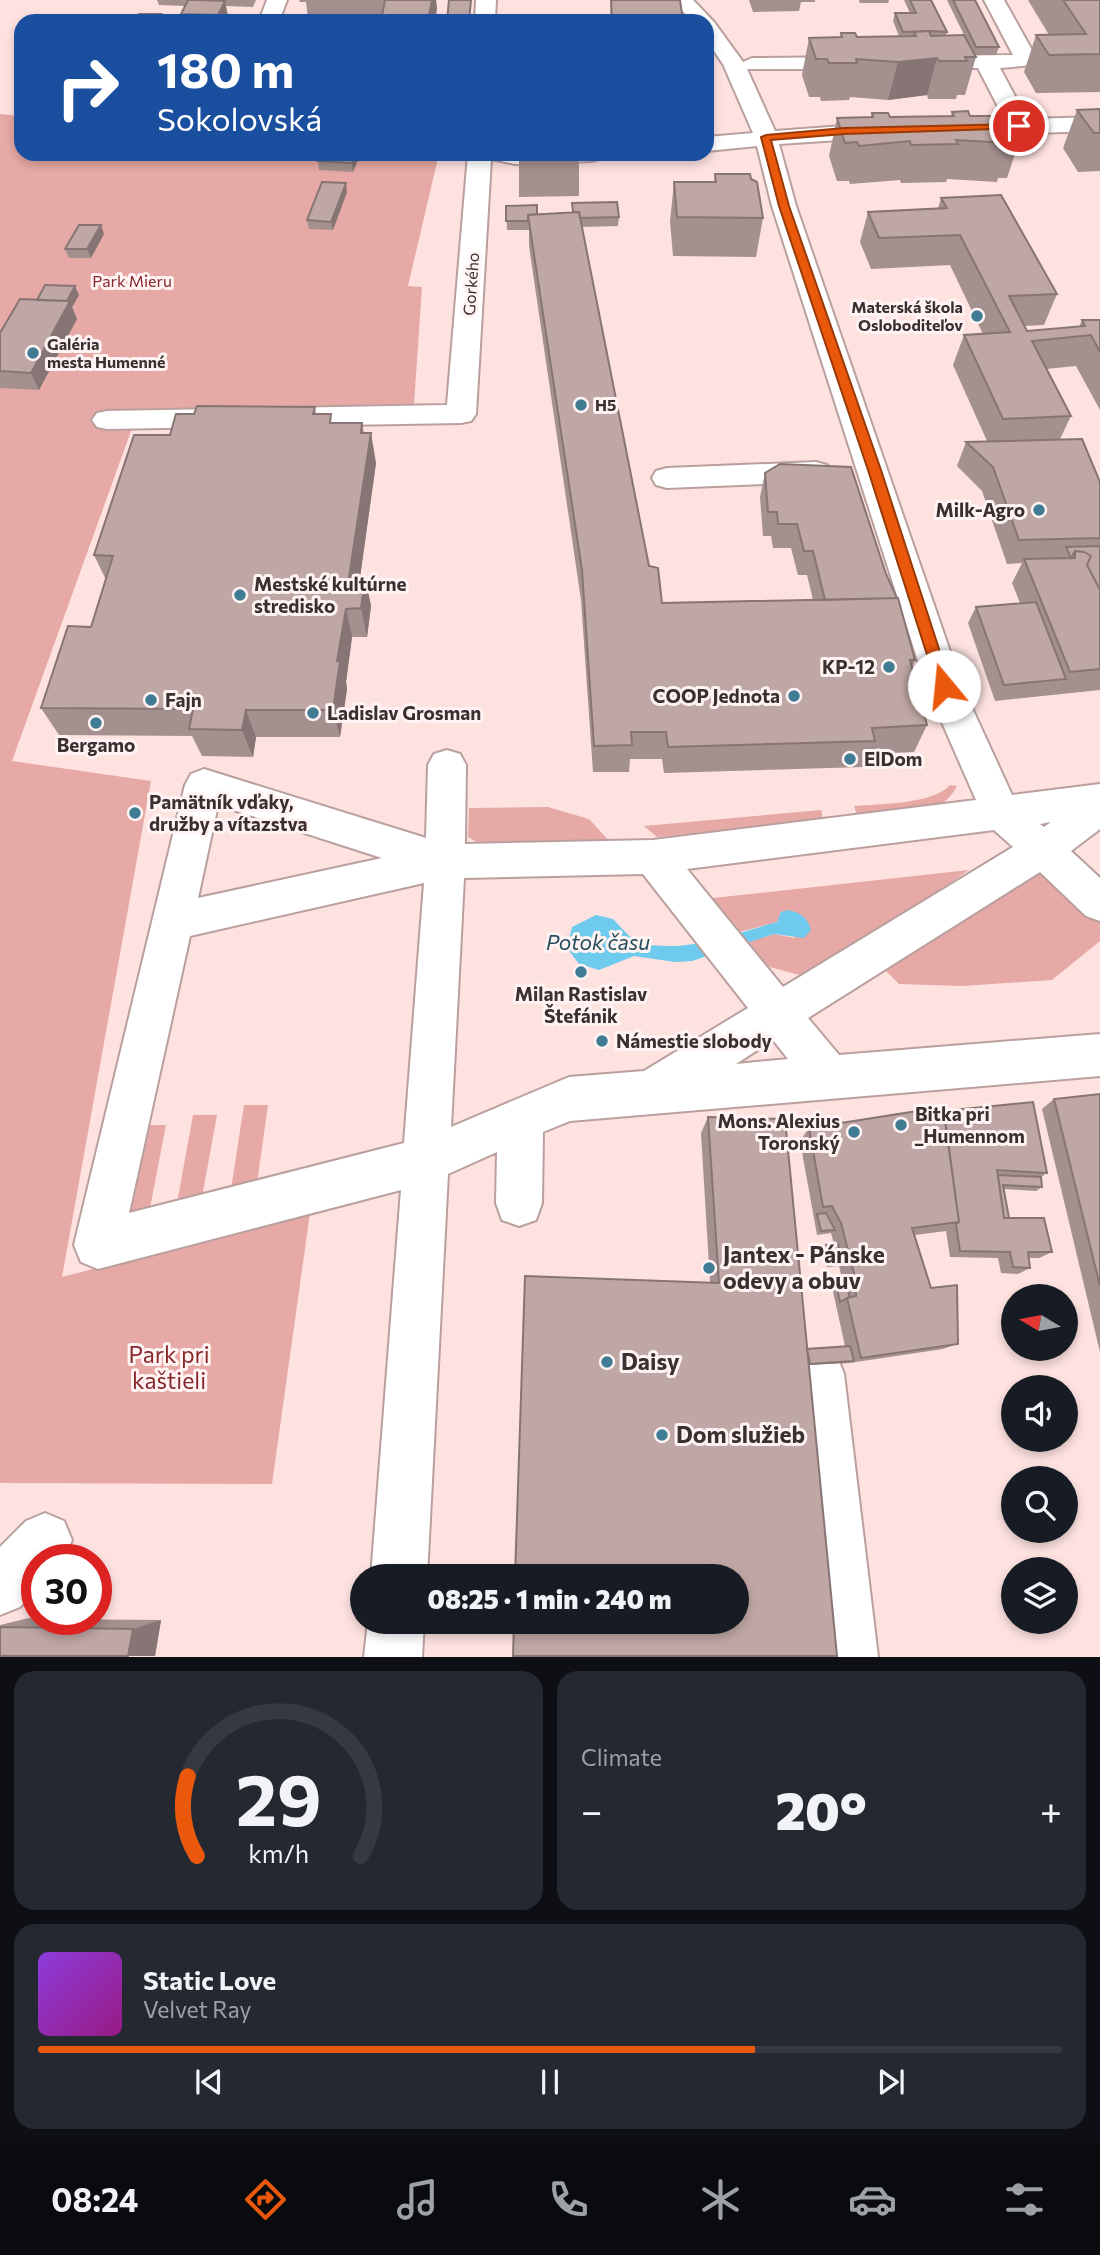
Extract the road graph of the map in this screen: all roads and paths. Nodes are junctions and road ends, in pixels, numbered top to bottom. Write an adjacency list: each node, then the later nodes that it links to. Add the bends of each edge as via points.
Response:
1 (682, 0): 3 (street)
2 (994, 0): 6 (street, via 1027,61)
3 (696, 14)
4 (714, 36): 13 (street, via 734,64)
5 (903, 62): 6 (street)
6 (986, 62): 10 (street)
7 (876, 63): 8 (street)
8 (752, 64)
9 (1100, 124): 10 (street)
10 (1019, 126): 11 (street)
11 (938, 128)
12 (911, 129): 13 (street)
13 (766, 137): 14 (street); 17 (street, via 784,206)
14 (714, 143)
15 (479, 161): 16 (street, Gorkého, via 461,414)
16 (107, 420)
17 (874, 470): 18 (street); 22 (street, via 944,686)
18 (667, 478)
19 (447, 765): 25 (street)
20 (1100, 800): 22 (street)
21 (1100, 808): 23 (street)
22 (1001, 811): 23 (street); 24 (street)
23 (1044, 849): 26 (street); 28 (street)
24 (653, 857): 25 (street); 28 (street)
25 (445, 861): 27 (street); 27 (street, via 204,785); 33 (street)
26 (1100, 903)
27 (171, 922): 33 (street, via 98,1245)
28 (778, 1013): 30 (street); 31 (street)
29 (1100, 1055): 30 (street)
30 (829, 1077): 31 (street)
31 (652, 1091): 32 (street, via 569,1099)
32 (521, 1118): 33 (street); 34 (street)
33 (426, 1160): 37 (street)
34 (519, 1203)
35 (819, 1374): 41 (street)
36 (45, 1540): 38 (street)
37 (400, 1564)
38 (0, 1587)
39 (395, 1634): 40 (street)
40 (393, 1657)
41 (849, 1657)

